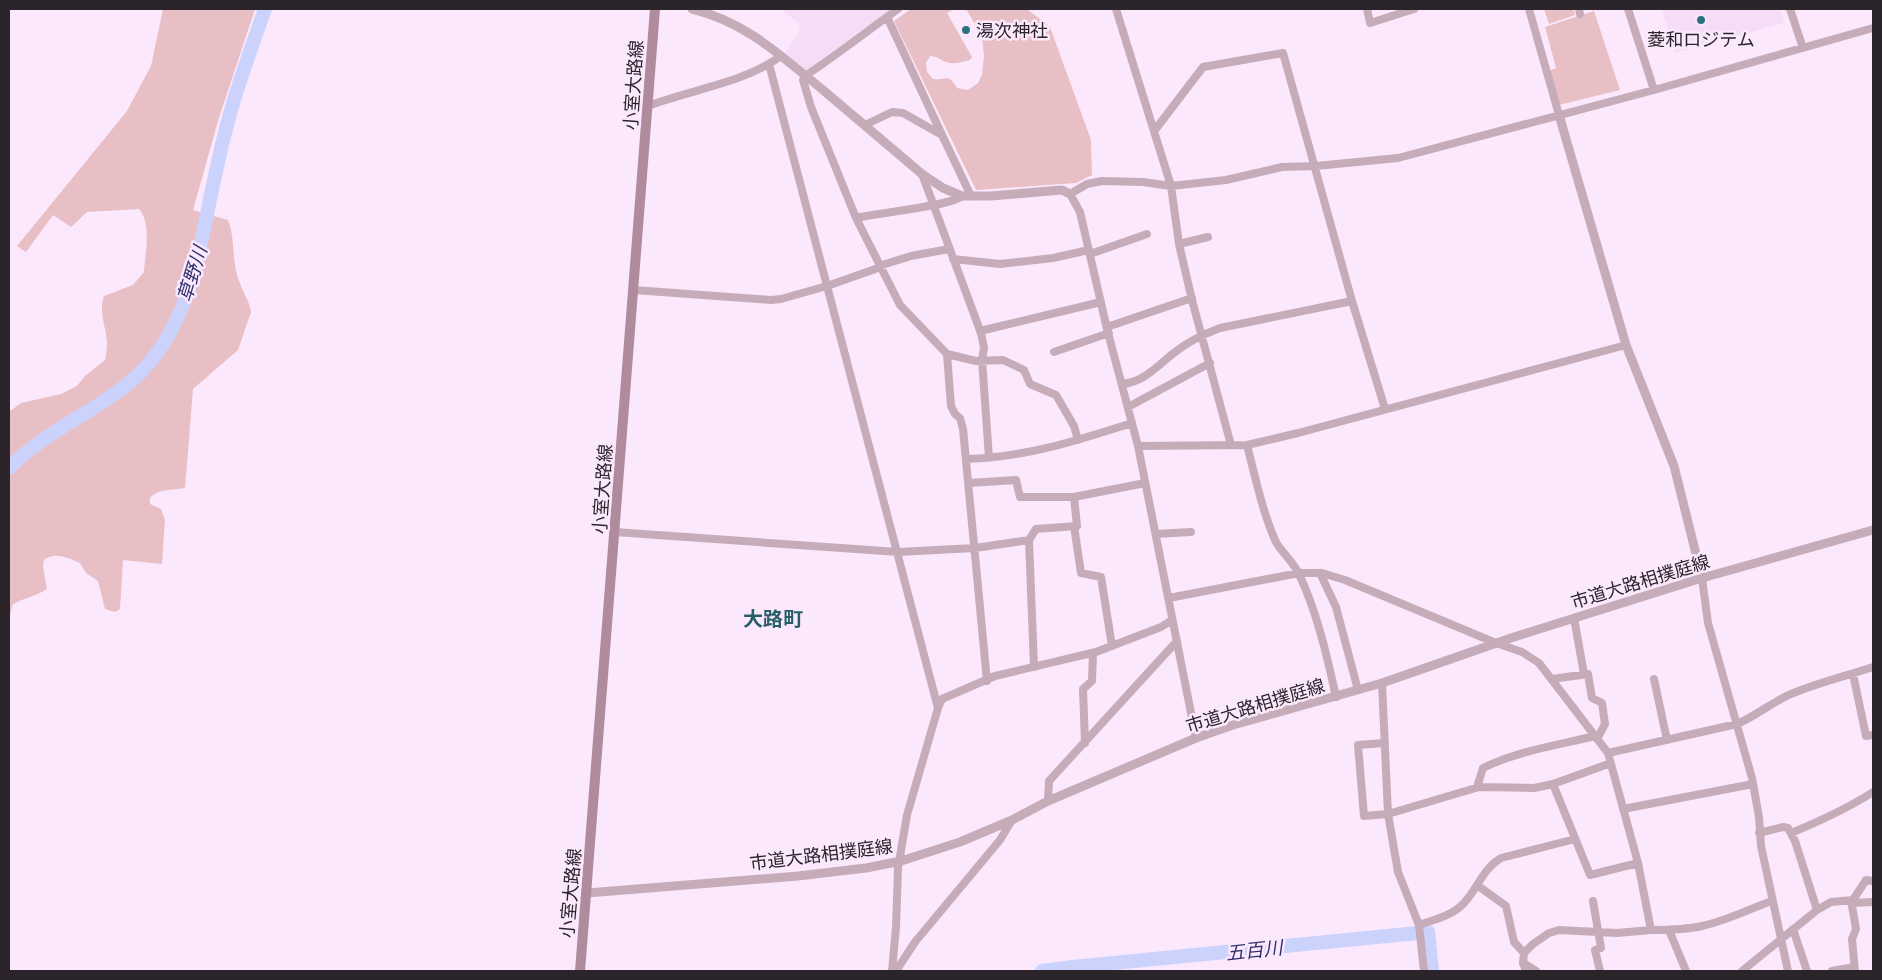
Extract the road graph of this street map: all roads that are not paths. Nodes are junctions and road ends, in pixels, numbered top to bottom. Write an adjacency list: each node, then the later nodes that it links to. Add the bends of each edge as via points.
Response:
1 (655, 9): 18 (main road, 小室大路線)
2 (692, 9): 14 (street, via 738,26)
3 (898, 9): 11 (street)
4 (1116, 9): 21 (street)
5 (1367, 9): 10 (street, via 1370,22)
6 (1414, 9): 10 (street)
7 (1529, 9): 19 (street)
8 (1628, 9): 17 (street)
9 (1790, 9): 13 (street)
10 (1401, 10)
11 (887, 17): 16 (street); 22 (street)
12 (1873, 28): 13 (street)
13 (1803, 48): 17 (street)
14 (781, 56): 15 (street); 16 (street)
15 (769, 64): 18 (street, via 737,79); 37 (street)
16 (805, 76): 20 (street); 29 (street, via 803,80 811,108)
17 (1654, 90): 19 (street)
18 (648, 106): 38 (main road, 小室大路線)
19 (1559, 115): 23 (street, via 1398,158); 45 (street)
20 (865, 125): 22 (street, via 892,112 904,113); 24 (street)
21 (1155, 130): 23 (street, via 1203,67 1284,53); 25 (street)
22 (942, 135): 27 (street)
23 (1316, 166): 25 (street, via 1282,167 1226,180); 40 (street)
24 (922, 174): 27 (street, via 944,188); 28 (street)
25 (1171, 186): 26 (street, via 1102,181 1087,184); 32 (street)
26 (1070, 194): 27 (street, via 1062,190); 34 (street, via 1080,212)
27 (966, 196): 28 (street)
28 (933, 205): 29 (street); 33 (street)
29 (856, 218): 36 (street)
30 (1146, 234): 34 (street)
31 (1208, 236): 32 (street)
32 (1179, 244): 39 (street)
33 (949, 249): 35 (street); 36 (street, via 911,256)
34 (1089, 252): 35 (street, via 1000,264); 41 (street)
35 (953, 259): 43 (street)
36 (880, 267): 37 (street); 47 (street, via 900,305)
37 (827, 286): 38 (street, via 771,300); 70 (street)
38 (634, 290): 65 (main road, 小室大路線)
39 (1192, 298): 42 (street); 44 (street)
40 (1352, 300): 44 (street); 52 (street)
41 (1101, 302): 42 (street); 43 (street)
42 (1108, 330): 46 (street); 50 (street)
43 (980, 331): 48 (street, via 984,348)
44 (1202, 334): 49 (street); 50 (street, via 1151,373 1133,383)
45 (1626, 345): 52 (street); 73 (street, via 1674,466)
46 (1054, 352)
47 (947, 354): 48 (street); 59 (street, via 951,406 964,429)
48 (982, 360): 54 (street, via 1003,360 1024,370 1030,384 1056,395 1074,426); 58 (street)
49 (1210, 362): 51 (street); 55 (street)
50 (1122, 384): 51 (street)
51 (1128, 407): 53 (street)
52 (1385, 409): 56 (street)
53 (1132, 423): 54 (street); 57 (street)
54 (1078, 440): 58 (street)
55 (1231, 444): 56 (street); 57 (street)
56 (1247, 444): 71 (street, via 1276,542)
57 (1138, 446): 61 (street)
58 (989, 458): 59 (street)
59 (967, 459): 60 (street)
60 (969, 483): 62 (street, via 1016,480 1020,497); 69 (street)
61 (1145, 483): 62 (street); 67 (street)
62 (1074, 497): 63 (street, via 1077,526)
63 (1074, 526): 68 (street, via 1036,529); 79 (street, via 1081,573 1101,576)
64 (1873, 530): 73 (street, 市道大路相撲庭線)
65 (615, 532): 70 (street); 116 (main road, 小室大路線)
66 (1191, 532): 67 (street)
67 (1156, 534): 74 (street)
68 (1029, 540): 69 (street); 81 (street)
69 (975, 548): 70 (street); 87 (street)
70 (898, 552): 91 (street)
71 (1299, 573): 72 (street); 74 (street); 90 (street, via 1329,662)
72 (1320, 573): 78 (street, via 1345,580); 89 (street, via 1336,607)
73 (1702, 578): 75 (street, 市道大路相撲庭線); 92 (street, via 1708,623)
74 (1169, 598): 76 (street)
75 (1574, 618): 78 (street, 市道大路相撲庭線); 83 (street)
76 (1172, 620): 77 (street); 79 (street)
77 (1177, 641): 95 (street); 97 (street)
78 (1496, 644): 85 (street, via 1522,652 1540,663); 88 (street, 市道大路相撲庭線)
79 (1112, 646): 80 (street)
80 (1093, 653): 81 (street); 97 (street, via 1092,681 1083,689)
81 (1034, 667): 87 (street)
82 (1873, 667): 84 (street)
83 (1584, 674): 85 (street); 94 (street, via 1588,674 1592,698 1602,703 1605,724)
84 (1853, 674): 92 (street, via 1793,693); 93 (street, via 1866,736)
85 (1552, 679): 94 (street)
86 (1654, 679): 96 (street)
87 (987, 681): 91 (street, via 942,699)
88 (1382, 683): 89 (street, 市道大路相撲庭線); 98 (street)
89 (1358, 690): 90 (street, 市道大路相撲庭線)
90 (1336, 698): 95 (street, 市道大路相撲庭線)
91 (938, 708): 112 (street, via 907,815)
92 (1737, 724): 96 (street); 102 (street)
93 (1873, 735)
94 (1596, 737): 99 (street); 103 (street, via 1493,763 1483,768)
95 (1196, 738): 105 (street, 市道大路相撲庭線)
96 (1667, 740): 99 (street)
97 (1084, 743): 105 (street, via 1049,781)
98 (1384, 743): 107 (street); 107 (street, via 1358,745 1364,816)
99 (1608, 753): 100 (street)
100 (1611, 763): 101 (street); 106 (street)
101 (1553, 784): 103 (street, via 1534,788); 111 (street)
102 (1753, 784): 106 (street); 109 (street, via 1760,817)
103 (1477, 787): 107 (street)
104 (1873, 792): 110 (street, via 1847,809)
105 (1048, 801): 108 (street, 市道大路相撲庭線)
106 (1623, 809): 113 (street)
107 (1388, 814): 122 (street, via 1398,872)
108 (1012, 820): 112 (street, 市道大路相撲庭線, via 960,842); 133 (street, via 1000,840 914,942)
109 (1759, 833): 110 (street, via 1783,827); 118 (street)
110 (1791, 833): 121 (street)
111 (1575, 839): 113 (street, via 1590,875); 115 (street, via 1501,858 1492,863)
112 (901, 861): 116 (street, 市道大路相撲庭線, via 798,876); 132 (street)
113 (1638, 863): 124 (street)
114 (1873, 881): 119 (street, via 1866,880)
115 (1477, 885): 122 (street, via 1463,905); 128 (street, via 1506,906 1514,942)
116 (587, 893): 131 (main road, 小室大路線)
117 (1593, 901): 126 (street)
118 (1772, 901): 125 (street, via 1701,926); 127 (street)
119 (1851, 901): 120 (street); 121 (street, via 1832,902); 130 (street, via 1856,929 1852,939)
120 (1873, 902)
121 (1818, 910): 123 (street)
122 (1419, 926): 134 (street)
123 (1793, 929): 127 (street); 140 (street)
124 (1651, 930): 125 (street); 126 (street)
125 (1669, 930): 137 (street)
126 (1598, 932): 128 (street, via 1559,930 1549,933); 136 (street, via 1601,948 1595,950)
127 (1781, 939): 138 (street); 139 (street)
128 (1524, 953): 129 (street)
129 (1524, 967): 135 (street)
130 (1854, 969): 141 (street)
131 (580, 971)
132 (892, 971)
133 (896, 971)
134 (1424, 971)
135 (1536, 971)
136 (1600, 971)
137 (1686, 971)
138 (1742, 971)
139 (1788, 971)
140 (1807, 971)
141 (1832, 971)

